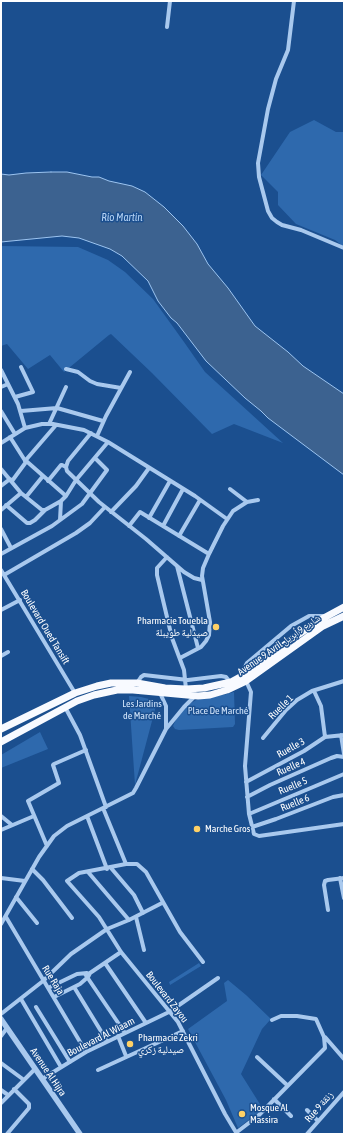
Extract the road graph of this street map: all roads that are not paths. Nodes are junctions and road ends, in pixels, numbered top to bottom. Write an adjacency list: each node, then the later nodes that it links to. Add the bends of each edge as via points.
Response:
1 (170, 1): 3 (street)
2 (294, 1): 4 (street, via 288,50 268,109 258,163 259,177 272,218 282,225)
3 (167, 26)
4 (344, 248)
5 (21, 367): 13 (street, via 33,392)
6 (66, 369): 12 (street, via 78,372 97,384)
7 (1, 370): 9 (street)
8 (130, 372): 12 (street)
9 (8, 384): 10 (street); 13 (street)
10 (1, 387)
11 (66, 387): 14 (street)
12 (121, 388): 17 (street)
13 (15, 398): 16 (street)
14 (57, 408): 16 (street); 17 (street); 18 (street)
15 (1, 411): 22 (street)
16 (21, 411): 20 (street)
17 (103, 421): 23 (street)
18 (49, 424): 19 (street); 20 (street)
19 (56, 425): 21 (street); 28 (street)
20 (25, 428): 22 (street)
21 (91, 433): 23 (street); 29 (street)
22 (15, 434): 24 (street)
23 (96, 436): 25 (street)
24 (10, 437): 26 (street); 28 (street)
25 (108, 442): 27 (street); 30 (street)
26 (1, 443)
27 (95, 458): 34 (street); 41 (street, via 107,470)
28 (26, 461): 32 (street); 33 (street)
29 (66, 467): 34 (street); 35 (street, via 61,465)
30 (149, 468): 36 (street); 52 (street)
31 (1, 469): 33 (street)
32 (43, 476): 35 (street); 43 (street)
33 (11, 480): 37 (street); 40 (street)
34 (76, 480): 41 (street); 42 (street)
35 (48, 481): 42 (street)
36 (170, 481): 38 (street); 53 (street)
37 (1, 486)
38 (183, 488): 44 (street); 57 (street)
39 (230, 489): 47 (street)
40 (21, 493): 43 (street); 48 (street)
41 (90, 494): 49 (street); 55 (street, via 82,504)
42 (66, 496): 46 (street)
43 (26, 497): 51 (street)
44 (200, 500): 54 (street); 59 (street)
45 (258, 500): 47 (street)
46 (61, 502): 51 (street); 55 (street)
47 (246, 502): 54 (street)
48 (6, 505): 50 (street); 51 (street, via 27,523 35,520)
49 (105, 507): 52 (street); 66 (street, via 76,533)
50 (1, 510)
51 (45, 510)
52 (111, 512): 56 (street)
53 (149, 518): 56 (street, via 140,512); 57 (street)
54 (227, 519): 62 (street)
55 (60, 520): 60 (street)
56 (129, 526): 63 (street)
57 (162, 526): 59 (street)
58 (1, 529): 60 (street)
59 (179, 536): 62 (street)
60 (11, 548): 61 (street)
61 (1, 554)
62 (209, 554): 67 (street, via 202,571)
63 (167, 556): 64 (street); 77 (street, via 156,571 172,638)
64 (177, 566): 67 (street); 74 (street)
65 (1, 570): 66 (street, Boulevard Oued Tansift)
66 (4, 575): 68 (street, Boulevard Oued Tansift)
67 (202, 580): 74 (street, via 210,626 208,638)
68 (20, 600): 71 (street); 86 (street, Boulevard Oued Tansift)
69 (1, 603): 71 (street)
70 (344, 607): 72 (highway, Avenue 9 Avril شارع 9 أبريل)
71 (3, 609)
72 (326, 616): 78 (highway, Avenue 9 Avril شارع 9 أبريل, via 296,636); 78 (street, via 309,616 291,626 247,663 244,669)
73 (344, 616): 78 (highway, Avenue 9 Avril شارع 9 أبريل)
74 (198, 648): 77 (street)
75 (8, 652): 76 (street)
76 (1, 656)
77 (180, 658): 79 (street)
78 (245, 678): 81 (highway, Avenue 9 Avril شارع 9 أبريل); 87 (highway, Avenue 9 Avril شارع 9 أبريل, via 227,690); 102 (street, via 251,692)
79 (186, 680): 81 (street, via 221,676); 82 (street, via 144,675); 83 (street)
80 (344, 681): 85 (street, Ruelle 1)
81 (230, 682): 83 (highway, Avenue 9 Avril شارع 9 أبريل)
82 (137, 683): 84 (highway); 86 (highway, via 111,683)
83 (186, 689): 84 (highway, Avenue 9 Avril شارع 9 أبريل)
84 (163, 690): 87 (highway, Avenue 9 Avril شارع 9 أبريل); 89 (highway, via 117,690 94,694); 91 (street)
85 (314, 691): 94 (street, via 321,706); 95 (street, Ruelle 1, via 292,705)
86 (75, 693): 88 (highway)
87 (198, 696): 91 (street, via 184,707)
88 (45, 707): 90 (highway); 92 (highway)
89 (62, 709): 96 (highway); 97 (highway); 98 (street, via 80,735)
90 (1, 729)
91 (166, 729): 105 (street, via 136,788 130,795)
92 (1, 734)
93 (343, 735): 94 (street, Ruelle 3); 99 (street)
94 (325, 737): 102 (street, Ruelle 3)
95 (263, 738)
96 (1, 742)
97 (1, 748)
98 (86, 750): 105 (street); 108 (street, via 53,764 59,783 28,801)
99 (344, 754)
100 (344, 757): 104 (street, Ruelle 4, via 331,758)
101 (344, 774): 106 (street, Ruelle 5)
102 (246, 782): 104 (street)
103 (344, 795): 112 (street, Ruelle 6, via 332,797)
104 (247, 797): 106 (street)
105 (105, 807): 109 (street); 115 (street)
106 (249, 814): 112 (street)
107 (1, 816): 111 (street)
108 (34, 816): 111 (street); 114 (street)
109 (87, 816): 114 (street, via 63,829); 116 (street)
110 (344, 824): 112 (street, via 258,836 254,834)
111 (12, 825): 113 (street)
112 (252, 827)
113 (1, 830)
114 (47, 846): 117 (street)
115 (126, 864): 116 (street); 124 (street, via 136,864 146,872)
116 (109, 868): 118 (street); 126 (street, via 134,895)
117 (32, 870): 121 (street); 129 (street, via 43,880)
118 (88, 872): 130 (street); 133 (street, Boulevard Zayou, via 75,875 67,881 92,907)
119 (1, 878): 121 (street)
120 (342, 878): 123 (street); 125 (street, via 324,883)
121 (25, 880): 122 (street)
122 (16, 897): 127 (street); 131 (street)
123 (344, 898)
124 (162, 903): 126 (street); 136 (street)
125 (328, 910)
126 (143, 913): 128 (street)
127 (6, 917): 132 (street); 140 (street, Rue Raja)
128 (136, 917): 130 (street); 134 (street)
129 (72, 918)
130 (129, 920): 133 (street)
131 (38, 923)
132 (1, 924)
133 (107, 929): 135 (street, Boulevard Zayou); 140 (street, via 71,954)
134 (144, 950)
135 (121, 952): 137 (street); 146 (street, Boulevard Zayou)
136 (202, 962)
137 (105, 963): 138 (street); 150 (street)
138 (87, 975): 141 (street); 142 (street, via 76,974); 153 (street)
139 (218, 978): 146 (street, Boulevard Al Wiaam)
140 (43, 981): 142 (street, Rue Raja); 144 (street)
141 (74, 987): 143 (street); 157 (street)
142 (48, 988): 143 (street, Rue Raja)
143 (54, 997): 158 (street, Rue Raja)
144 (21, 999): 147 (street); 164 (street)
145 (36, 1007): 162 (street)
146 (169, 1012): 150 (street, Boulevard Al Wiaam); 152 (street, Boulevard Zayou)
147 (1, 1014)
148 (1, 1019): 151 (street, Avenue Al Hijra)
149 (272, 1020): 156 (street, via 281,1016 316,1018)
150 (146, 1023): 153 (street, Boulevard Al Wiaam)
151 (7, 1028): 154 (street); 165 (street, Avenue Al Hijra)
152 (183, 1031): 159 (street); 179 (street, Boulevard Zayou)
153 (125, 1033): 155 (street, Boulevard Al Wiaam)
154 (1, 1036)
155 (118, 1036): 157 (street, Boulevard Al Wiaam); 159 (street)
156 (324, 1037): 161 (street); 169 (street, via 325,1048)
157 (108, 1041): 158 (street, Boulevard Al Wiaam)
158 (86, 1052): 162 (street, Boulevard Al Wiaam)
159 (126, 1056): 166 (street)
160 (257, 1057): 169 (street)
161 (344, 1059)
162 (70, 1062): 164 (street, Boulevard Al Wiaam)
163 (1, 1063): 168 (street)
164 (61, 1067): 167 (street, Boulevard Al Wiaam)
165 (35, 1069): 167 (street, Avenue Al Hijra); 168 (street)
166 (98, 1070)
167 (42, 1079): 181 (street, Avenue Al Hijra)
168 (24, 1080): 170 (street)
169 (287, 1085): 174 (street)
170 (14, 1089): 173 (street); 180 (street, via 29,1104 29,1108)
171 (1, 1090): 173 (street)
172 (344, 1092): 178 (street, Rue 9 زنقة)
173 (8, 1095): 175 (street)
174 (274, 1099): 177 (street); 179 (street)
175 (1, 1103)
176 (307, 1110): 178 (street)
177 (291, 1116)
178 (318, 1121): 182 (street, Rue 9 زنقة)
179 (237, 1133)
180 (7, 1134)
181 (80, 1134)
182 (307, 1134)

